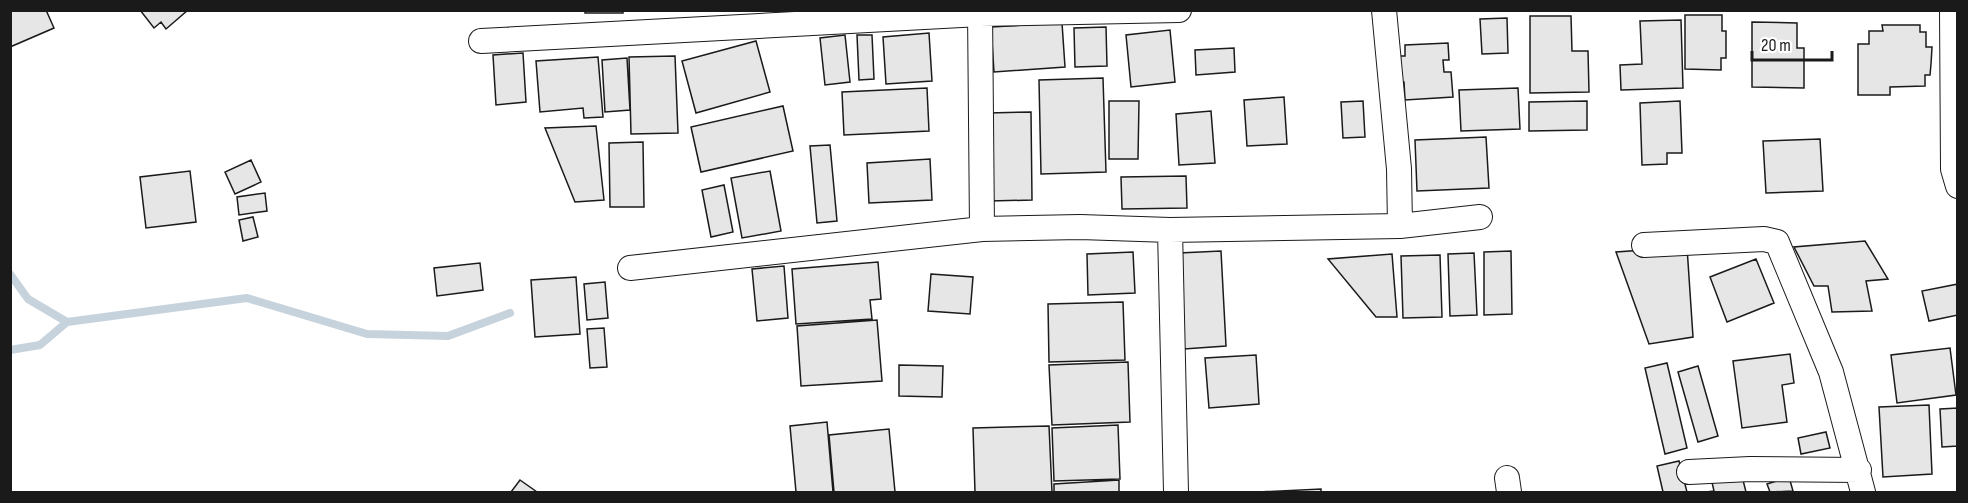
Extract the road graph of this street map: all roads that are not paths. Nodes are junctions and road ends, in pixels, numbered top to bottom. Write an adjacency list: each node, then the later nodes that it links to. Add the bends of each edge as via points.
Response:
1 (1179, 10): 4 (street)
2 (1384, 10): 9 (street, via 1399,170)
3 (1952, 10): 7 (street, via 1953,170)
4 (981, 12): 5 (street); 10 (street)
5 (792, 18): 6 (street)
6 (481, 40)
7 (1958, 186)
8 (1480, 217): 9 (street)
9 (1400, 226): 11 (street)
10 (982, 230): 11 (street); 13 (street)
11 (1170, 230): 16 (street)
12 (1644, 245): 15 (street, via 1764,238 1777,242 1832,372)
13 (630, 268)
14 (1689, 472): 15 (street, via 1749,469)
15 (1861, 481)
16 (1176, 492)

